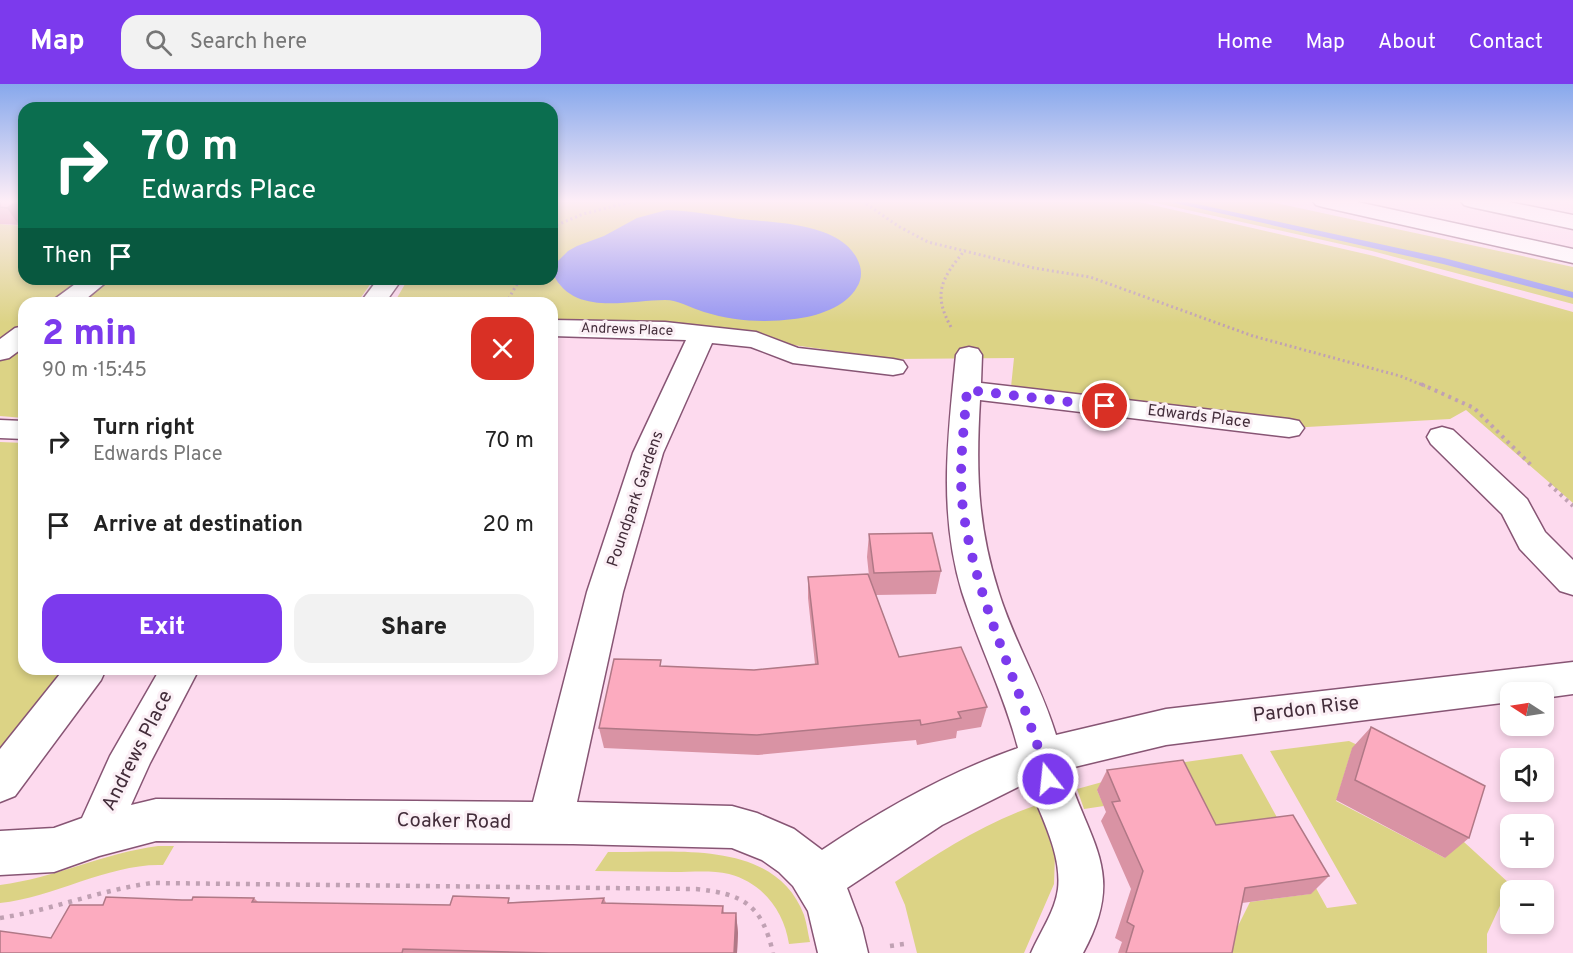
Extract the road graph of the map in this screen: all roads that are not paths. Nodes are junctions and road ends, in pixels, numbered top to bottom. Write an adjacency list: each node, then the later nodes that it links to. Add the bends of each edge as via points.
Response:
1 (1507, 242): 2 (main road)
2 (1573, 256)
3 (90, 285): 4 (main road)
4 (73, 297)
5 (558, 328): 6 (main road, Andrews Place, via 634,328)
6 (702, 335): 10 (main road, via 756,340 793,355); 22 (main road, Poundpark Gardens, via 648,453 631,507 605,592)
7 (18, 338): 8 (main road)
8 (0, 352)
9 (969, 355): 11 (main road)
10 (893, 368)
11 (967, 390): 12 (main road, Edwards Place); 20 (main road, via 961,466 968,538 980,591)
12 (1289, 428)
13 (0, 429): 14 (main road)
14 (18, 430)
15 (1442, 437): 16 (main road, via 1515,507 1532,540)
16 (1573, 582)
17 (82, 675): 21 (main road)
18 (177, 675): 23 (main road, Andrews Place, via 122,773)
19 (1573, 678): 20 (main road, Pardon Rise, via 1166,727)
20 (1042, 758): 25 (main road, Pardon Rise, via 934,807 864,847); 27 (main road, via 1080,868 1081,889 1069,930)
21 (0, 782)
22 (550, 823): 23 (main road, Coaker Road, via 156,819); 25 (main road, Coaker Road, via 732,827 758,833 783,847)
23 (99, 834): 24 (main road, Coaker Road, via 54,850)
24 (0, 853)
25 (819, 880): 26 (main road, Coaker Road, via 837,922)
26 (843, 953)
27 (1056, 953)

